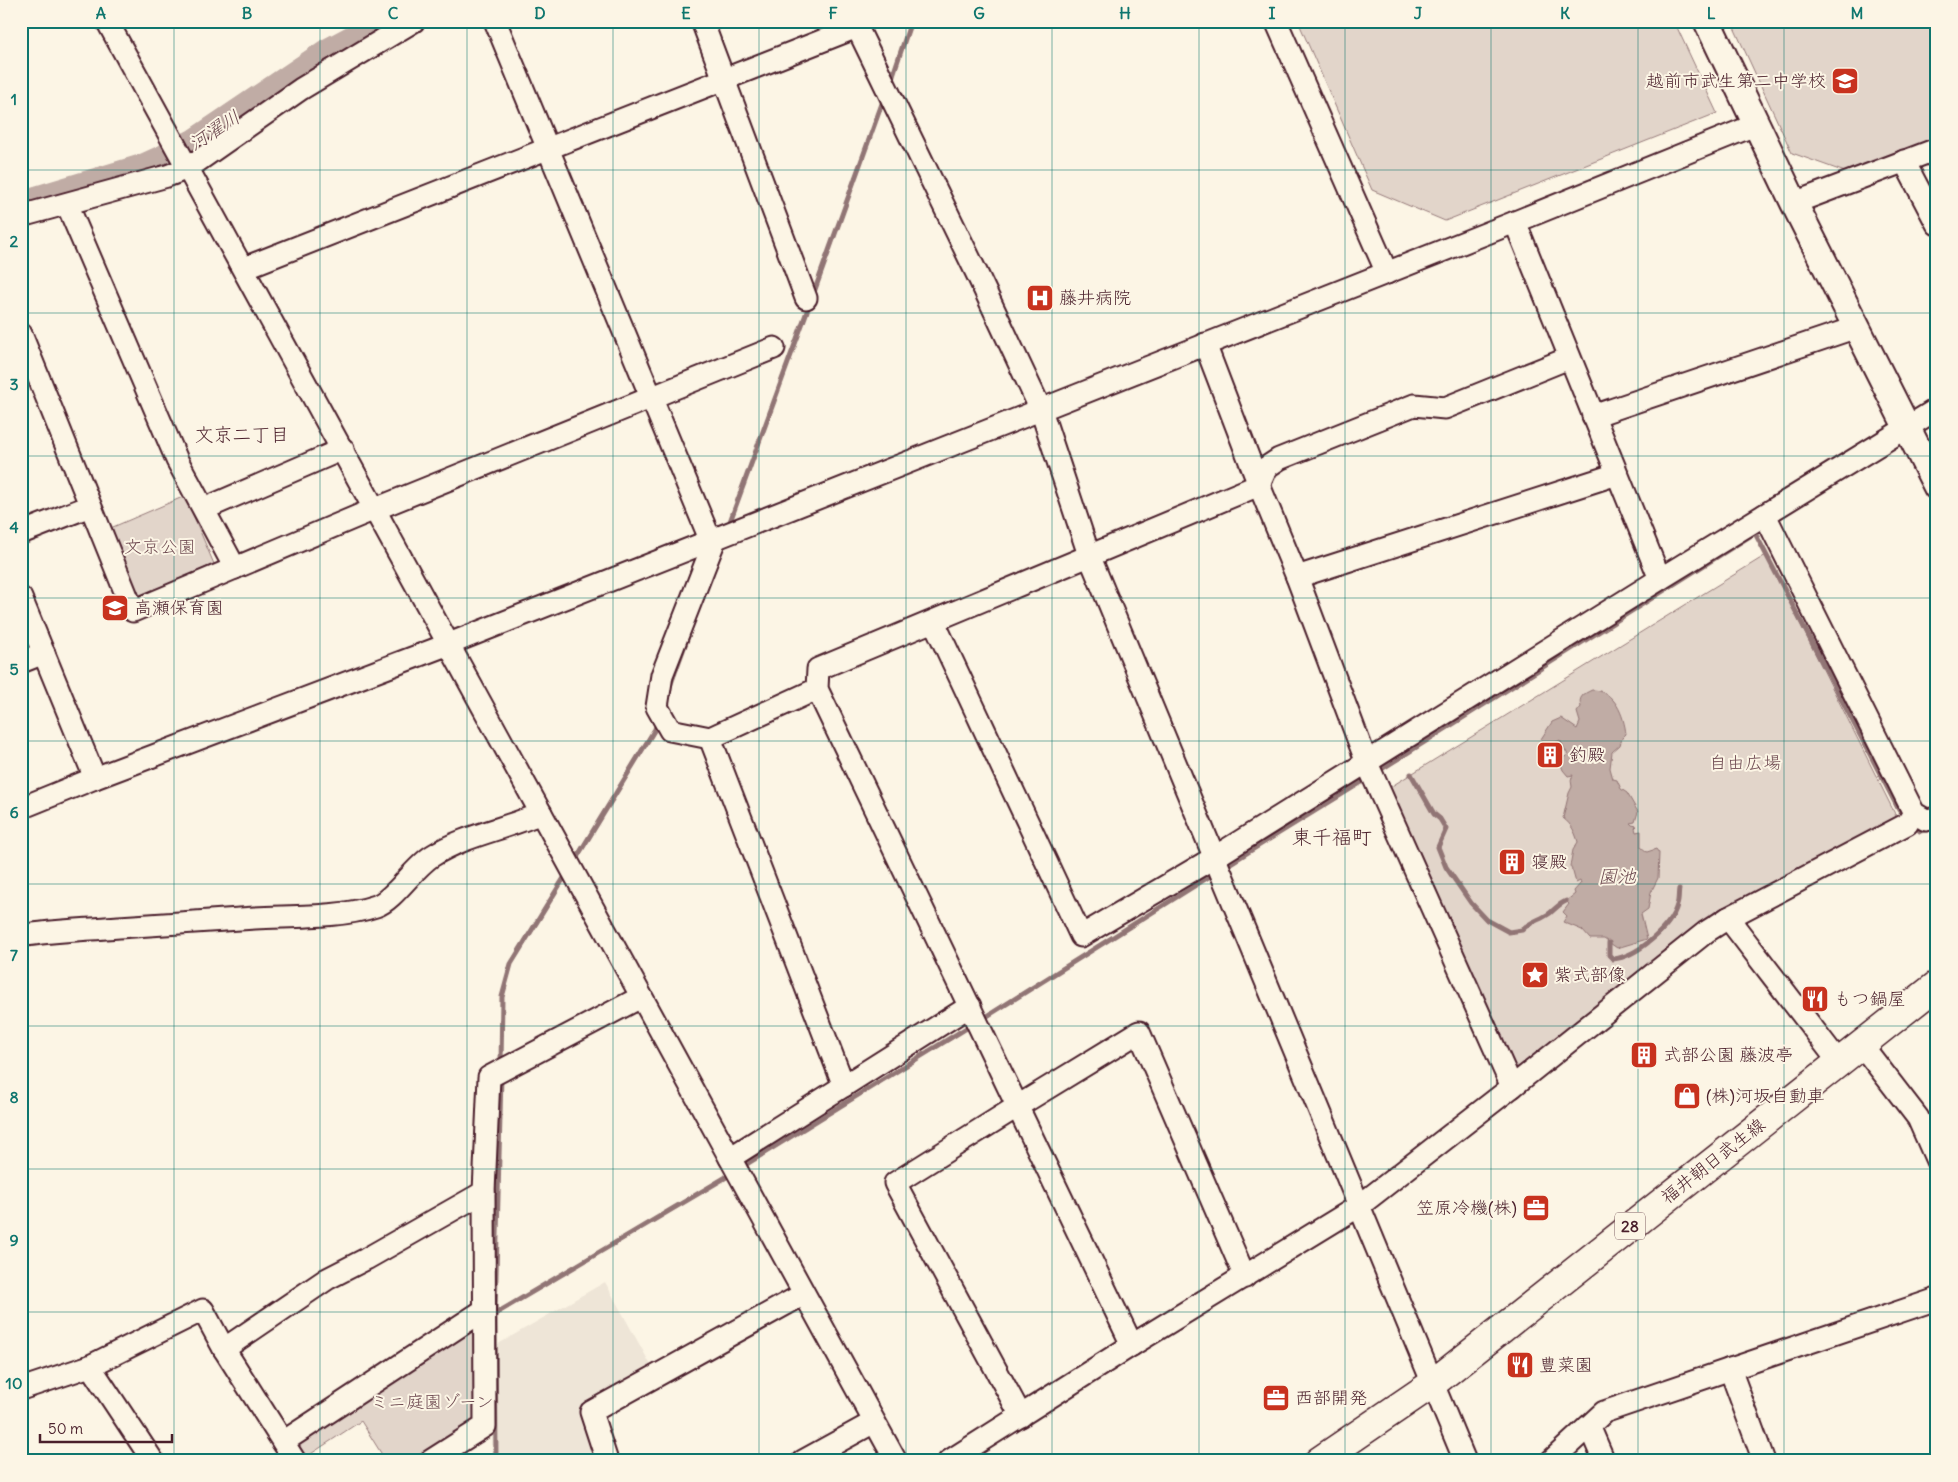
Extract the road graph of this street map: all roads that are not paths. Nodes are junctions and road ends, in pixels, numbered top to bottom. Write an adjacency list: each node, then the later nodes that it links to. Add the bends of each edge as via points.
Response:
1 (107, 21): 13 (street)
2 (414, 21): 13 (street, via 301,89)
3 (495, 21): 10 (street)
4 (702, 21): 8 (street)
5 (1276, 21): 20 (street)
6 (1707, 21): 9 (street)
7 (856, 24): 8 (street); 29 (street)
8 (724, 78): 10 (street); 21 (street)
9 (1756, 125): 14 (street); 17 (street)
10 (547, 148): 19 (street); 27 (street)
11 (1937, 149): 12 (street)
12 (1904, 161): 14 (street); 18 (street)
13 (188, 168): 15 (street); 19 (street)
14 (1794, 203): 22 (street)
15 (67, 204): 16 (street); 37 (street, via 177,460)
16 (21, 216)
17 (1515, 222): 20 (street); 26 (street)
18 (1937, 224)
19 (244, 268): 32 (street)
20 (1387, 273): 24 (street)
21 (806, 298)
22 (1857, 327): 30 (street); 31 (street)
23 (21, 334): 36 (street)
24 (1205, 344): 29 (street); 34 (street)
25 (774, 348): 27 (street)
26 (1569, 358): 30 (street); 34 (street, via 1445,408 1414,405 1279,459 1267,467)
27 (651, 398): 38 (street); 41 (street)
28 (1937, 408): 31 (street)
29 (1041, 410): 41 (street); 42 (street)
30 (1593, 416): 33 (street)
31 (1907, 427): 35 (street); 39 (street)
32 (343, 449): 37 (street); 38 (street)
33 (1617, 474): 44 (street); 45 (street)
34 (1259, 485): 42 (street); 44 (street)
35 (1937, 487)
36 (90, 506): 40 (street); 43 (street, via 133,611)
37 (204, 508): 43 (street)
38 (375, 509): 43 (street); 48 (street)
39 (1765, 515): 45 (street); 57 (street)
40 (21, 533)
41 (713, 538): 48 (street); 52 (street, via 662,675 657,707 670,730)
42 (1089, 555): 47 (street); 59 (street)
43 (235, 568)
44 (1297, 577): 53 (street)
45 (1660, 579): 53 (street)
46 (21, 598): 49 (street)
47 (934, 622): 51 (street, via 818,669); 59 (street, via 1081,936)
48 (449, 644): 54 (street); 56 (street)
49 (44, 653): 50 (street); 54 (street)
50 (21, 662)
51 (817, 689): 52 (street); 64 (street)
52 (710, 738): 67 (street)
53 (1367, 763): 59 (street); 68 (street)
54 (95, 778): 55 (street)
55 (21, 808)
56 (541, 812): 61 (street, via 431,856 386,901 362,909 310,916 78,928); 63 (street)
57 (1914, 813): 58 (street, via 1926,820); 60 (street, via 1907,824)
58 (1937, 818)
59 (1215, 857): 73 (street)
60 (1728, 918): 66 (street); 68 (street, via 1706,932)
61 (21, 936)
62 (1937, 984): 65 (main road, 福井朝日武生線 / 28)
63 (642, 997): 70 (street); 72 (street, via 489,1077)
64 (970, 1006): 67 (street); 69 (street)
65 (1861, 1044): 66 (main road, 福井朝日武生線 / 28); 71 (street, via 1918,1118)
66 (1838, 1061): 82 (main road, 福井朝日武生線 / 28)
67 (844, 1086): 70 (street)
68 (1512, 1087): 73 (street)
69 (1018, 1106): 74 (street, via 1139,1032); 78 (street); 84 (street, via 895,1184)
70 (730, 1158): 75 (street)
71 (1937, 1161)
72 (484, 1192): 77 (street); 79 (street, via 327,1279)
73 (1359, 1206): 74 (street); 82 (street)
74 (1244, 1277): 78 (street)
75 (804, 1294): 85 (street); 91 (street, via 591,1412)
76 (1937, 1299): 81 (street)
77 (484, 1310): 87 (street); 90 (street, via 485,1426)
78 (1132, 1345): 84 (street)
79 (224, 1349): 80 (street, via 203,1310); 87 (street)
80 (90, 1366): 83 (street); 88 (street)
81 (1730, 1370): 86 (street, via 1604,1412); 99 (street)
82 (1432, 1384): 95 (main road, 福井朝日武生線 / 28); 96 (street)
83 (21, 1389)
84 (1021, 1416): 94 (street)
85 (874, 1422): 92 (street); 93 (street)
86 (1589, 1426): 97 (street); 98 (street)
87 (283, 1442): 89 (street)
88 (153, 1461)
89 (295, 1461)
90 (430, 1461)
91 (607, 1461)
92 (803, 1461)
93 (896, 1461)
94 (949, 1461)
95 (1318, 1461)
96 (1465, 1461)
97 (1551, 1461)
98 (1604, 1461)
99 (1764, 1461)

